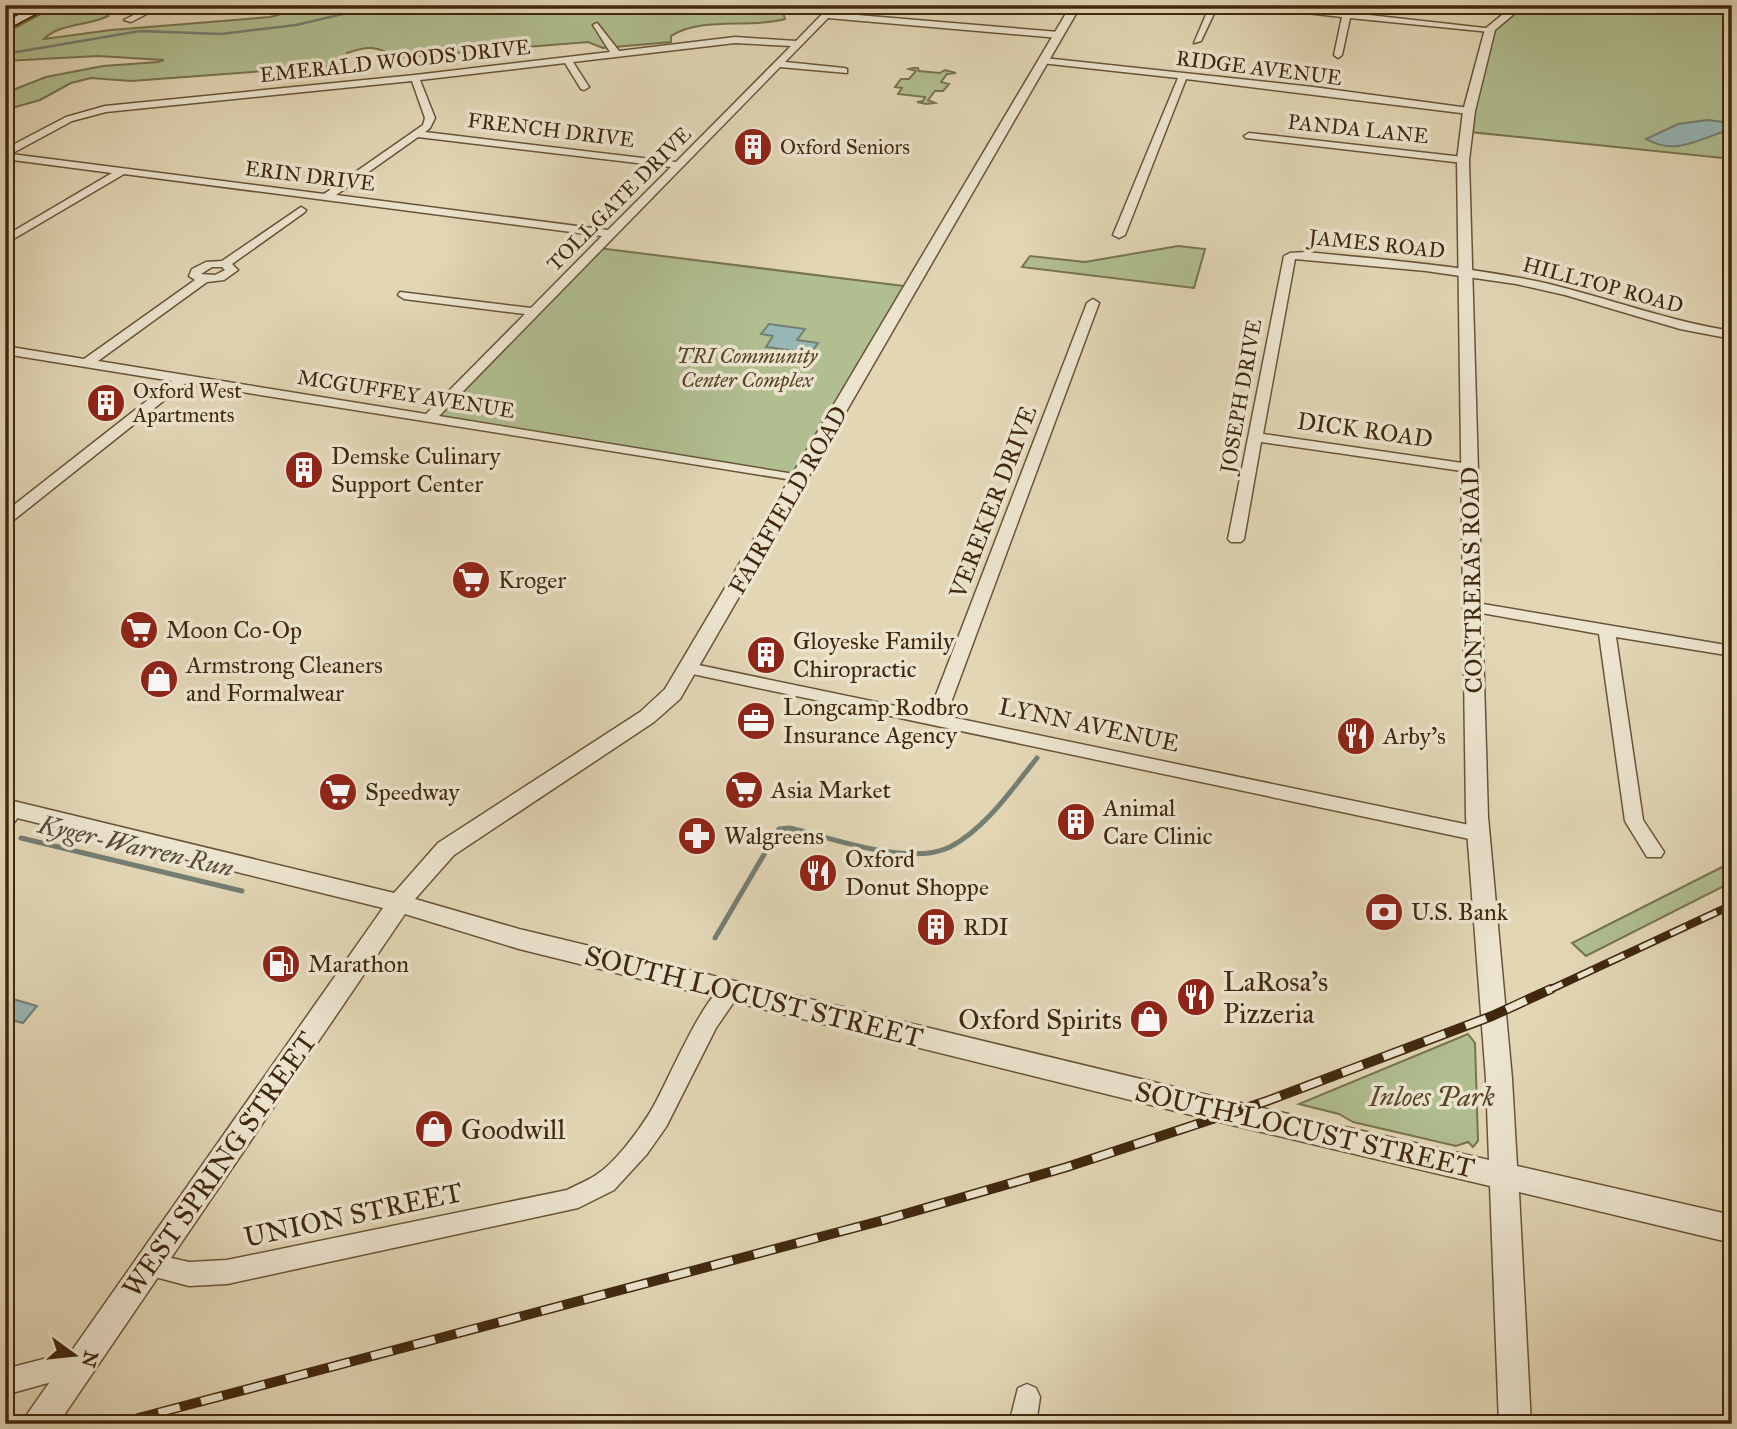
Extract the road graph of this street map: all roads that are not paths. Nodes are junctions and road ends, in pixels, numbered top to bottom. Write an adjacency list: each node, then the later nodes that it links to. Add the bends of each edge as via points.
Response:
1 (47, 5): 13 (main road)
2 (160, 5): 11 (street)
3 (836, 5): 9 (street, TOLLGATE DRIVE)
4 (1076, 5): 15 (street, FAIRFIELD ROAD)
5 (1214, 5): 16 (street)
6 (1237, 5): 10 (street)
7 (1349, 5): 10 (street)
8 (1527, 5): 14 (street)
9 (827, 15): 15 (street); 17 (street, TOLLGATE DRIVE)
10 (1347, 16): 14 (street); 19 (street)
11 (128, 20)
12 (597, 25): 18 (street)
13 (5, 27)
14 (1490, 29): 27 (street, CONTRERAS ROAD)
15 (1059, 36): 21 (street, FAIRFIELD ROAD)
16 (1197, 41)
17 (799, 44): 18 (street, EMERALD WOODS DRIVE, via 735,40); 22 (street, TOLLGATE DRIVE)
18 (616, 54): 20 (street, EMERALD WOODS DRIVE)
19 (1338, 55)
20 (568, 60): 25 (street, EMERALD WOODS DRIVE); 26 (street)
21 (1044, 61): 24 (street, RIDGE AVENUE); 51 (street, FAIRFIELD ROAD)
22 (779, 64): 23 (street); 32 (street, TOLLGATE DRIVE)
23 (844, 71)
24 (1182, 76): 27 (street, RIDGE AVENUE); 37 (street)
25 (415, 78): 28 (street, via 430,122); 30 (street, EMERALD WOODS DRIVE, via 93,111)
26 (584, 87)
27 (1469, 111): 31 (street, CONTRERAS ROAD)
28 (417, 134): 32 (street, FRENCH DRIVE); 34 (street)
29 (1248, 136): 31 (street, PANDA LANE)
30 (5, 154): 33 (street, ERIN DRIVE)
31 (1463, 160): 40 (street, CONTRERAS ROAD)
32 (680, 165): 36 (street, TOLLGATE DRIVE)
33 (122, 171): 34 (street, ERIN DRIVE); 38 (street)
34 (325, 198): 36 (street, ERIN DRIVE)
35 (301, 210): 46 (street, via 225,264 210,264 196,271 195,276 204,279)
36 (610, 234): 43 (street, TOLLGATE DRIVE)
37 (1119, 235)
38 (5, 241)
39 (1287, 260): 40 (street, JAMES ROAD, via 1306,255); 49 (street, JOSEPH DRIVE)
40 (1465, 274): 44 (street, HILLTOP ROAD, via 1511,280); 50 (street, CONTRERAS ROAD)
41 (404, 296): 43 (street)
42 (1093, 303): 58 (street, VEREKER DRIVE)
43 (535, 312): 48 (street, TOLLGATE DRIVE)
44 (1732, 335)
45 (5, 350): 46 (street, MCGUFFEY AVENUE)
46 (87, 363): 47 (street, MCGUFFEY AVENUE)
47 (183, 379): 48 (street, MCGUFFEY AVENUE); 52 (street)
48 (429, 419): 51 (street, MCGUFFEY AVENUE)
49 (1255, 437): 50 (street, DICK ROAD); 53 (street, JOSEPH DRIVE)
50 (1469, 468): 54 (street, CONTRERAS ROAD)
51 (800, 479): 57 (street, FAIRFIELD ROAD)
52 (5, 520)
53 (1236, 539)
54 (1471, 607): 55 (street); 60 (street, CONTRERAS ROAD)
55 (1607, 631): 56 (street); 61 (street, via 1634,821)
56 (1732, 651)
57 (689, 668): 58 (street, LYNN AVENUE); 62 (street, FAIRFIELD ROAD, via 673,694 648,717 446,849)
58 (936, 718): 60 (street, LYNN AVENUE)
59 (8, 812): 62 (street, SOUTH LOCUST STREET)
60 (1479, 834): 64 (street, CONTRERAS ROAD)
61 (1654, 852)
62 (399, 903): 63 (street, SOUTH LOCUST STREET, via 519,939); 66 (street, WEST SPRING STREET)
63 (731, 990): 64 (street, SOUTH LOCUST STREET); 66 (street, UNION STREET, via 639,1147 606,1182 570,1200 227,1272 188,1274)
64 (1505, 1177): 65 (street, SOUTH LOCUST STREET); 72 (street, CONTRERAS ROAD)
65 (1732, 1229)
66 (149, 1265): 67 (street, WEST SPRING STREET)
67 (82, 1362): 68 (street); 70 (street, WEST SPRING STREET)
68 (5, 1381)
69 (1027, 1397): 71 (street)
70 (39, 1424)
71 (1022, 1424)
72 (1515, 1424)

